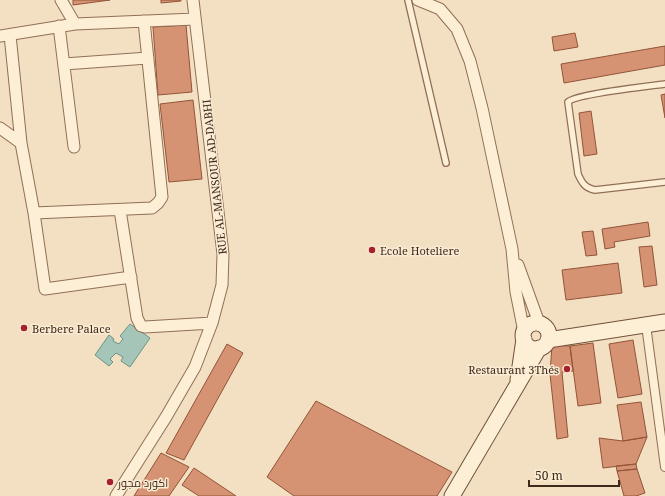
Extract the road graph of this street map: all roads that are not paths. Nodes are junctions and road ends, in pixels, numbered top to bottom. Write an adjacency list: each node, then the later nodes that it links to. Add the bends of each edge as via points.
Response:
1 (61, 0): 7 (street)
2 (193, 0): 5 (street, RUE AL-MANSOUR AD-DABHI)
3 (408, 0): 16 (lane)
4 (418, 0): 20 (street, via 440,9 457,29 470,62)
5 (195, 19): 6 (street); 23 (street, RUE AL-MANSOUR AD-DABHI, via 223,254 222,285)
6 (144, 21): 7 (street); 10 (street)
7 (75, 24): 8 (street)
8 (59, 26): 9 (street); 11 (street)
9 (5, 35): 14 (street)
10 (148, 58): 11 (street); 18 (street, via 162,197 152,208)
11 (64, 64): 15 (street)
12 (665, 84): 17 (lane, via 594,94 568,102 578,174 582,183 595,190)
13 (0, 128): 14 (street)
14 (21, 143): 19 (street)
15 (74, 147)
16 (446, 163)
17 (665, 182)
18 (120, 210): 19 (street); 21 (street)
19 (34, 214): 21 (street, via 45,289)
20 (512, 250): 25 (street); 26 (street)
21 (131, 278): 23 (street, via 137,318 141,326)
22 (665, 322): 24 (main road)
23 (212, 323): 29 (street, RUE AL-MANSOUR AD-DABHI, via 195,367)
24 (646, 325): 25 (main road, via 605,331); 28 (street)
25 (543, 335): 26 (main road, via 531,324 525,328); 26 (main road, via 535,349 528,346); 27 (main road)
26 (524, 336): 27 (main road)
27 (516, 389): 30 (main road)
28 (665, 467)
29 (116, 496)
30 (452, 496)

